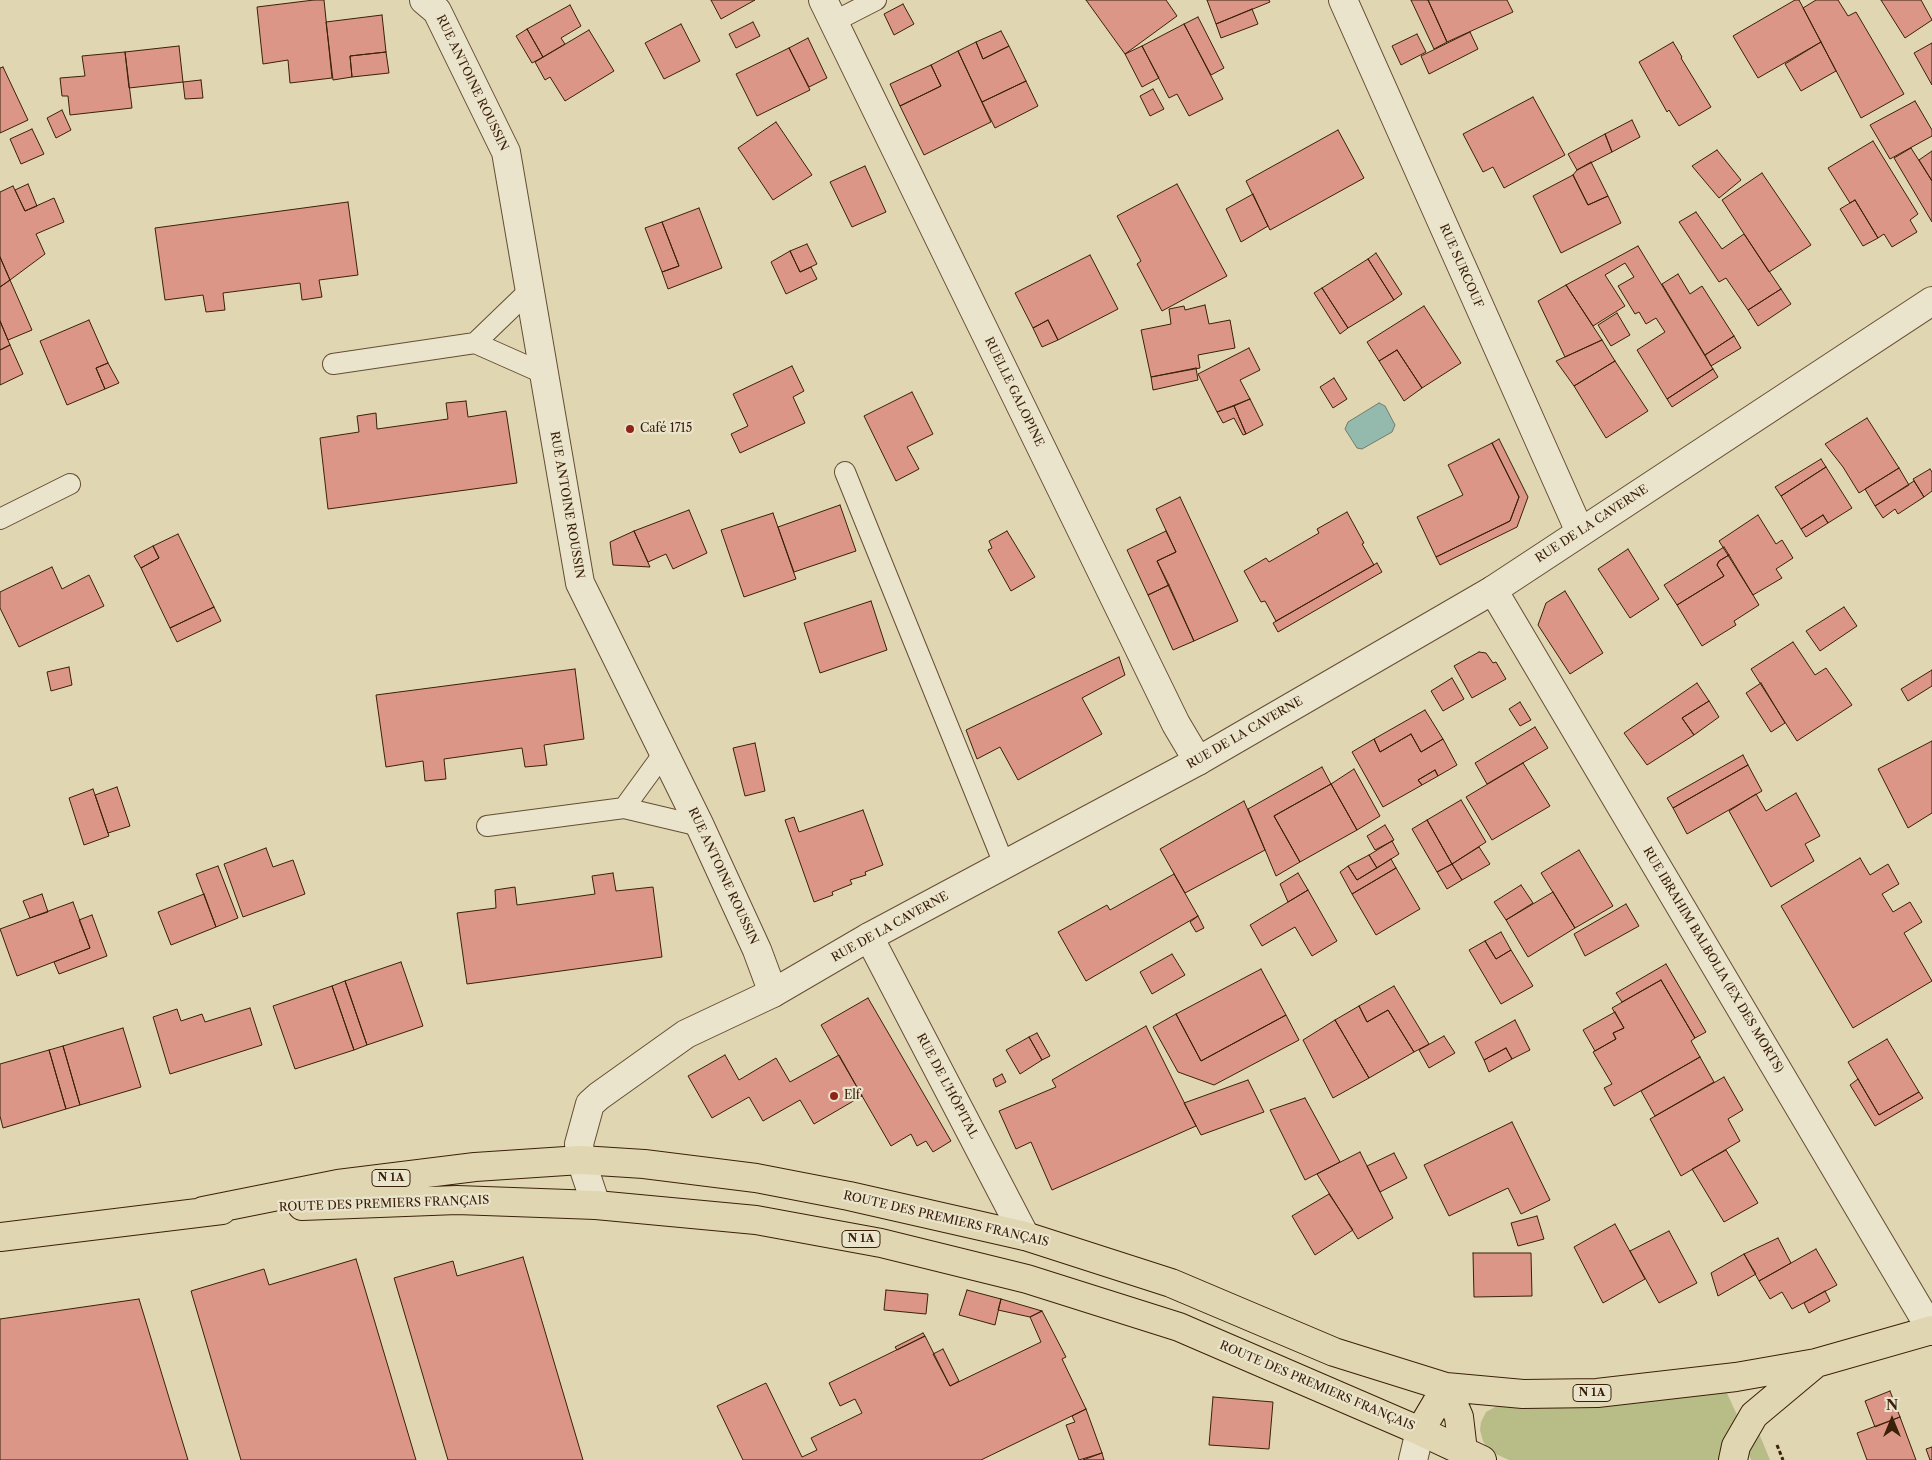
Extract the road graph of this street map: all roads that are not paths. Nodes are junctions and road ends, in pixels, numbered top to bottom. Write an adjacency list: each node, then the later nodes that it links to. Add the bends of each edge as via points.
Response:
1 (424, 0): 5 (street, RUE ANTOINE ROUSSIN, via 437,11 506,152)
2 (876, 0): 4 (lane, RUELLE GALOPINE)
3 (1343, 0): 13 (street, RUE SURCOUF)
4 (828, 11): 16 (street, RUELLE GALOPINE, via 1176,724)
5 (530, 290): 7 (lane); 9 (street, RUE ANTOINE ROUSSIN)
6 (1930, 306): 13 (street, RUE DE LA CAVERNE)
7 (475, 343): 8 (lane); 9 (lane)
8 (333, 364)
9 (545, 374): 15 (street, RUE ANTOINE ROUSSIN, via 580,583)
10 (845, 472): 20 (lane)
11 (70, 484): 12 (lane)
12 (0, 520)
13 (1580, 532): 14 (street, RUE DE LA CAVERNE)
14 (1493, 590): 16 (street, RUE DE LA CAVERNE); 28 (street, RUE IBRAHIM BALBOLIA (EX DES MORTS))
15 (664, 754): 17 (lane); 19 (street, RUE ANTOINE ROUSSIN)
16 (1198, 761): 20 (street, RUE DE LA CAVERNE)
17 (624, 808): 18 (lane); 19 (lane)
18 (487, 826)
19 (700, 826): 22 (street, RUE ANTOINE ROUSSIN, via 757,950)
20 (1004, 864): 21 (street, RUE DE LA CAVERNE)
21 (869, 937): 22 (street, RUE DE LA CAVERNE); 26 (street, RUE DE L'HÔPITAL)
22 (773, 993): 23 (street, RUE DE LA CAVERNE, via 686,1034 599,1096 590,1104 579,1144)
23 (581, 1160): 24 (street, RUE DE LA CAVERNE); 25 (main road, ROUTE DES PREMIERS FRANÇAIS / N 1A, via 475,1167 338,1184); 26 (main road, ROUTE DES PREMIERS FRANÇAIS / N 1A, via 756,1178)
24 (596, 1205): 25 (main road, ROUTE DES PREMIERS FRANÇAIS / N 1A, via 457,1200); 31 (main road, ROUTE DES PREMIERS FRANÇAIS / N 1A, via 756,1220 880,1242 1027,1278 1179,1327)
25 (203, 1211): 27 (main road, ROUTE DES PREMIERS FRANÇAIS / N 1A)
26 (1025, 1236): 30 (main road, ROUTE DES PREMIERS FRANÇAIS / N 1A, via 1171,1283 1334,1352)
27 (0, 1237)
28 (1932, 1331): 29 (main road, N 1A)
29 (1816, 1363): 30 (main road, ROUTE DES PREMIERS FRANÇAIS / N 1A, via 1736,1377 1597,1393 1523,1394); 34 (main road, via 1754,1415 1736,1446)
30 (1446, 1387): 31 (main road); 32 (main road, via 1459,1417)
31 (1420, 1431): 32 (main road, ROUTE DES PREMIERS FRANÇAIS / N 1A); 33 (street)
32 (1469, 1457)
33 (1413, 1460)
34 (1733, 1460)

